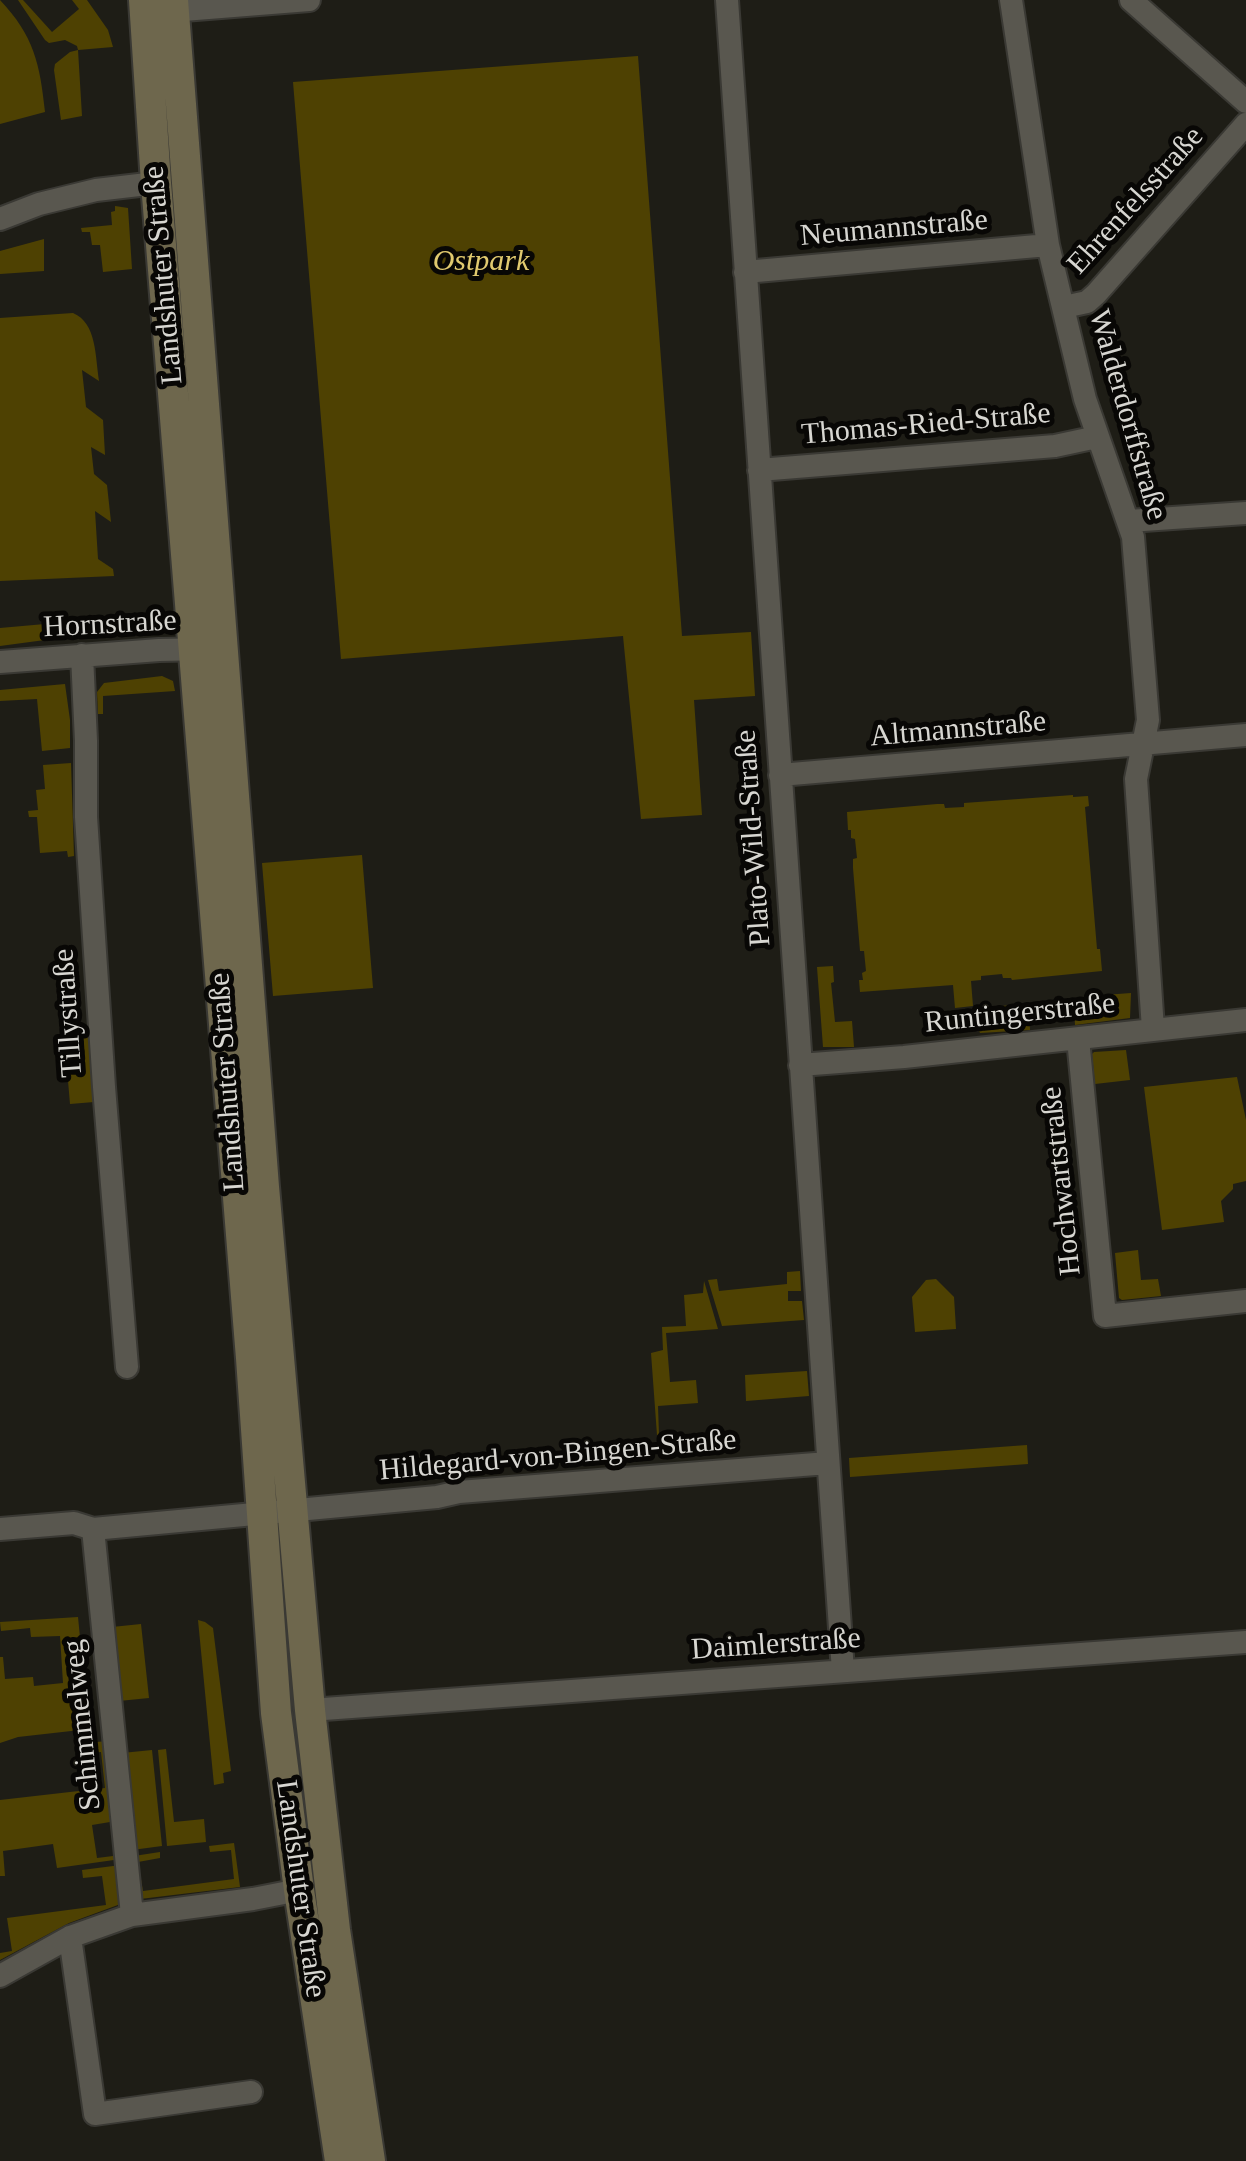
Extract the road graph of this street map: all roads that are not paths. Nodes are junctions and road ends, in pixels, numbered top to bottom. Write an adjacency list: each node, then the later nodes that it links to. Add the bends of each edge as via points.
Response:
1 (309, 0): 5 (street)
2 (727, 0): 11 (street, Plato-Wild-Straße)
3 (1011, 0): 10 (street, Walderdorffstraße)
4 (1130, 0): 6 (street)
5 (154, 4): 8 (main road, Landshuter Straße); 17 (main road, Landshuter Straße)
6 (1246, 102)
7 (1246, 124): 12 (street, Ehrenfelsstraße, via 1096,294)
8 (156, 183): 9 (street, via 96,190); 17 (main road, Landshuter Straße)
9 (0, 218)
10 (1048, 245): 11 (street, Neumannstraße); 12 (street, Walderdorffstraße)
11 (745, 272): 14 (street, Plato-Wild-Straße)
12 (1064, 306): 13 (street, Walderdorffstraße)
13 (1097, 437): 14 (street, Thomas-Ried-Straße); 16 (street, Walderdorffstraße)
14 (759, 470): 22 (street, Plato-Wild-Straße)
15 (1246, 513): 16 (street)
16 (1129, 522): 21 (street, Walderdorffstraße, via 1148,720)
17 (209, 649): 18 (street, Hornstraße); 30 (main road, Landshuter Straße); 31 (main road, Landshuter Straße)
18 (82, 655): 19 (street, Hornstraße); 28 (street, Tillystraße, via 86,817)
19 (0, 662)
20 (1246, 735): 21 (street, Altmannstraße)
21 (1142, 744): 22 (street, Altmannstraße); 24 (street, Walderdorffstraße, via 1136,780)
22 (780, 775): 26 (street, Plato-Wild-Straße)
23 (1246, 1020): 24 (street, Runtingerstraße)
24 (1153, 1030): 25 (street, Runtingerstraße)
25 (1078, 1039): 26 (street, Runtingerstraße); 27 (street, Hochwartstraße, via 1105,1316)
26 (800, 1065): 29 (street, Plato-Wild-Straße)
27 (1246, 1301)
28 (127, 1367)
29 (828, 1463): 30 (street, Hildegard-von-Bingen-Straße); 35 (street, Plato-Wild-Straße)
30 (294, 1509): 31 (street, Hildegard-von-Bingen-Straße); 36 (main road, Landshuter Straße)
31 (262, 1512): 32 (street, Hildegard-von-Bingen-Straße); 37 (main road, Landshuter Straße, via 276,1712)
32 (93, 1528): 33 (street, Hildegard-von-Bingen-Straße, via 74,1523); 38 (street, Schimmelweg)
33 (0, 1529)
34 (1246, 1642): 35 (street, Daimlerstraße)
35 (843, 1671): 36 (street, Daimlerstraße)
36 (310, 1710): 43 (main road, Landshuter Straße)
37 (299, 1890): 38 (street); 42 (main road, Landshuter Straße)
38 (132, 1914): 39 (street)
39 (70, 1937): 40 (street); 41 (street, via 95,2114)
40 (0, 1976)
41 (252, 2092)
42 (340, 2161)
43 (370, 2161)

